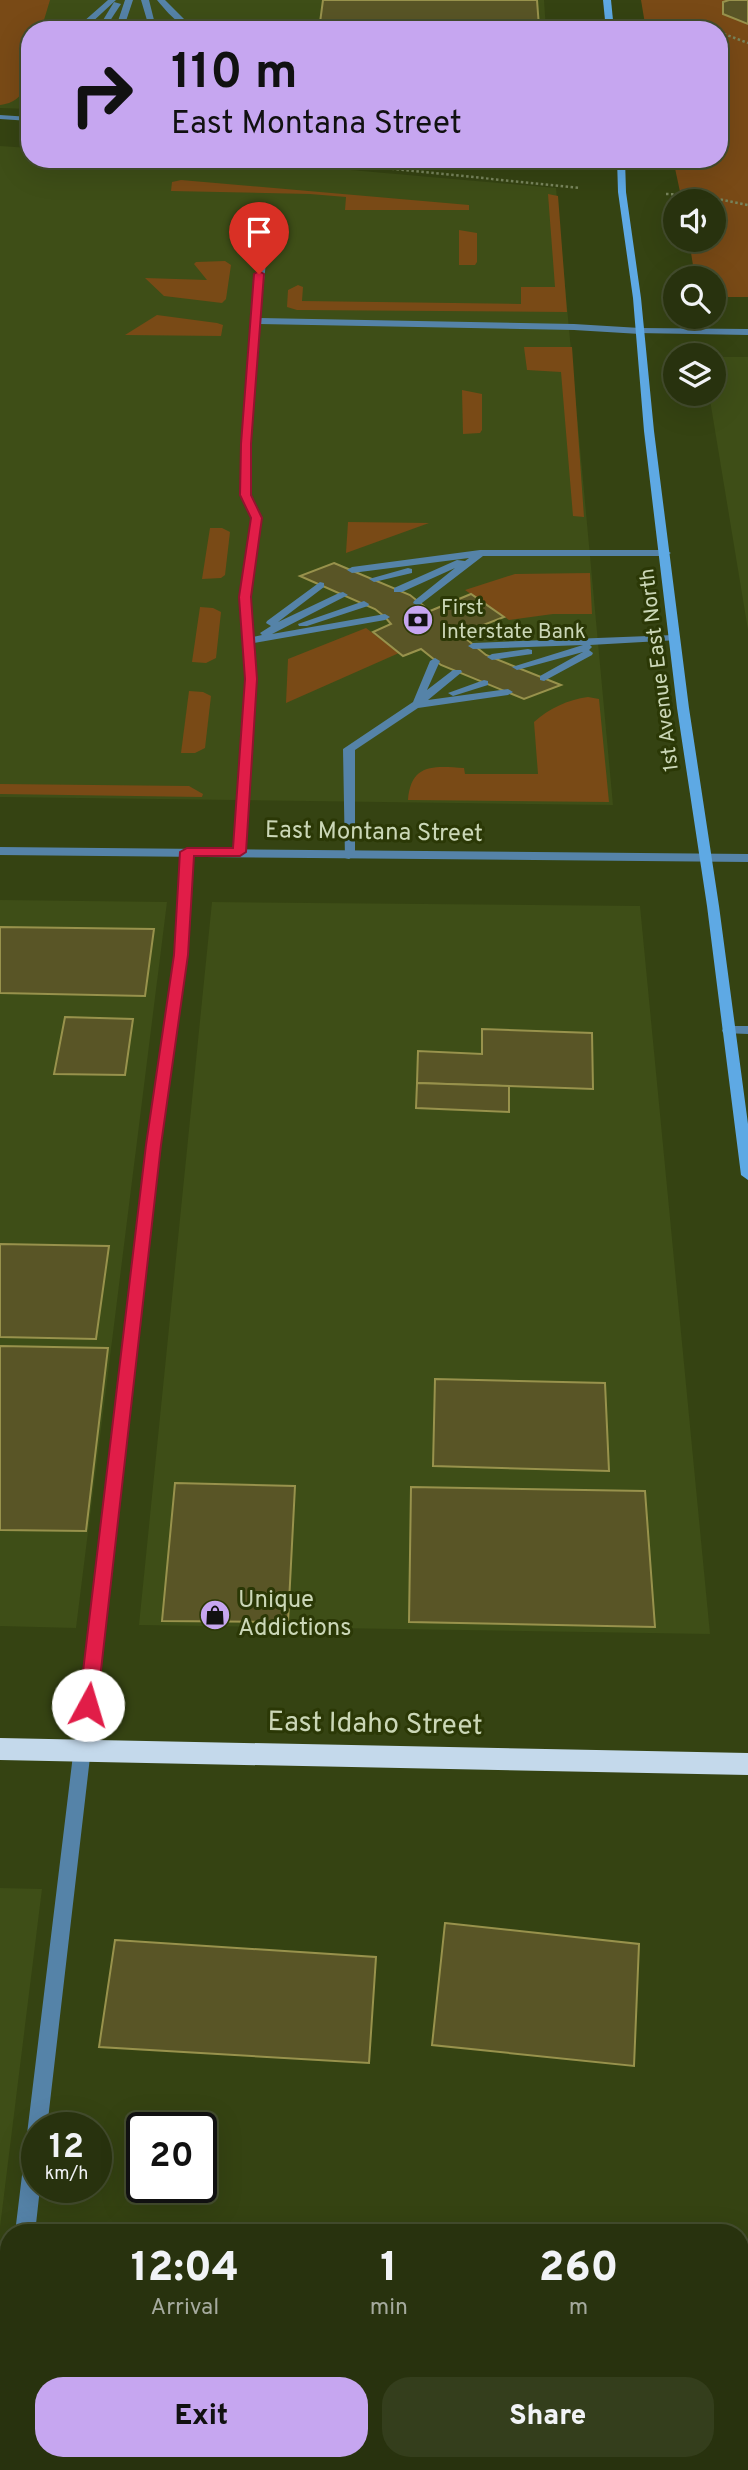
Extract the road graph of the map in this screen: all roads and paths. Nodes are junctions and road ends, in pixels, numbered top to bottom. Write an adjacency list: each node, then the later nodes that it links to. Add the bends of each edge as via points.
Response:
1 (111, 0): 8 (street)
2 (120, 0): 9 (street)
3 (129, 0): 10 (street)
4 (145, 0): 11 (street)
5 (154, 0): 12 (street)
6 (161, 0): 13 (street)
7 (607, 0): 14 (street)
8 (89, 21)
9 (106, 21)
10 (122, 21)
11 (151, 21)
12 (168, 21)
13 (181, 21)
14 (609, 21)
15 (728, 35): 16 (path)
16 (748, 43)
17 (0, 117): 18 (street)
18 (21, 118)
19 (393, 168): 21 (path)
20 (621, 168): 21 (street, 1st Avenue East North)
21 (622, 192): 22 (path, via 698,195); 25 (street, 1st Avenue East North)
22 (748, 205)
23 (267, 216): 24 (street)
24 (256, 321): 25 (street); 38 (street, via 245,495 257,518 245,597)
25 (640, 331): 26 (street); 28 (street, 1st Avenue East North)
26 (748, 332)
27 (481, 553): 28 (street); 29 (street); 30 (street); 32 (street); 34 (street)
28 (666, 553): 37 (street, 1st Avenue East North)
29 (352, 570)
30 (374, 579)
31 (320, 585): 38 (street)
32 (398, 590)
33 (343, 595): 38 (street)
34 (418, 603)
35 (364, 604): 38 (street)
36 (385, 617): 38 (street)
37 (674, 638): 39 (street); 53 (street, 1st Avenue East North)
38 (248, 641): 51 (street, via 251,679)
39 (609, 641): 40 (street); 41 (street); 43 (street); 45 (street)
40 (473, 646)
41 (492, 657)
42 (435, 661): 48 (street)
43 (517, 667)
44 (457, 671): 48 (street)
45 (544, 678)
46 (484, 683): 48 (street)
47 (508, 692): 48 (street)
48 (415, 705): 52 (street, via 349,749)
49 (0, 851): 50 (street, East Montana Street)
50 (187, 852): 51 (street, East Montana Street); 59 (street, via 181,955 152,1159)
51 (240, 852): 52 (street, East Montana Street)
52 (349, 855): 53 (street, East Montana Street)
53 (706, 857): 54 (street, East Montana Street); 55 (street, 1st Avenue East North)
54 (748, 858)
55 (728, 1030): 56 (street); 57 (street, 1st Avenue East North)
56 (748, 1030)
57 (748, 1171)
58 (0, 1749): 59 (highway, East Idaho Street)
59 (83, 1751): 60 (highway, East Idaho Street); 61 (street)
60 (748, 1764)
61 (39, 2112)
62 (28, 2203): 63 (street)
63 (26, 2224)

